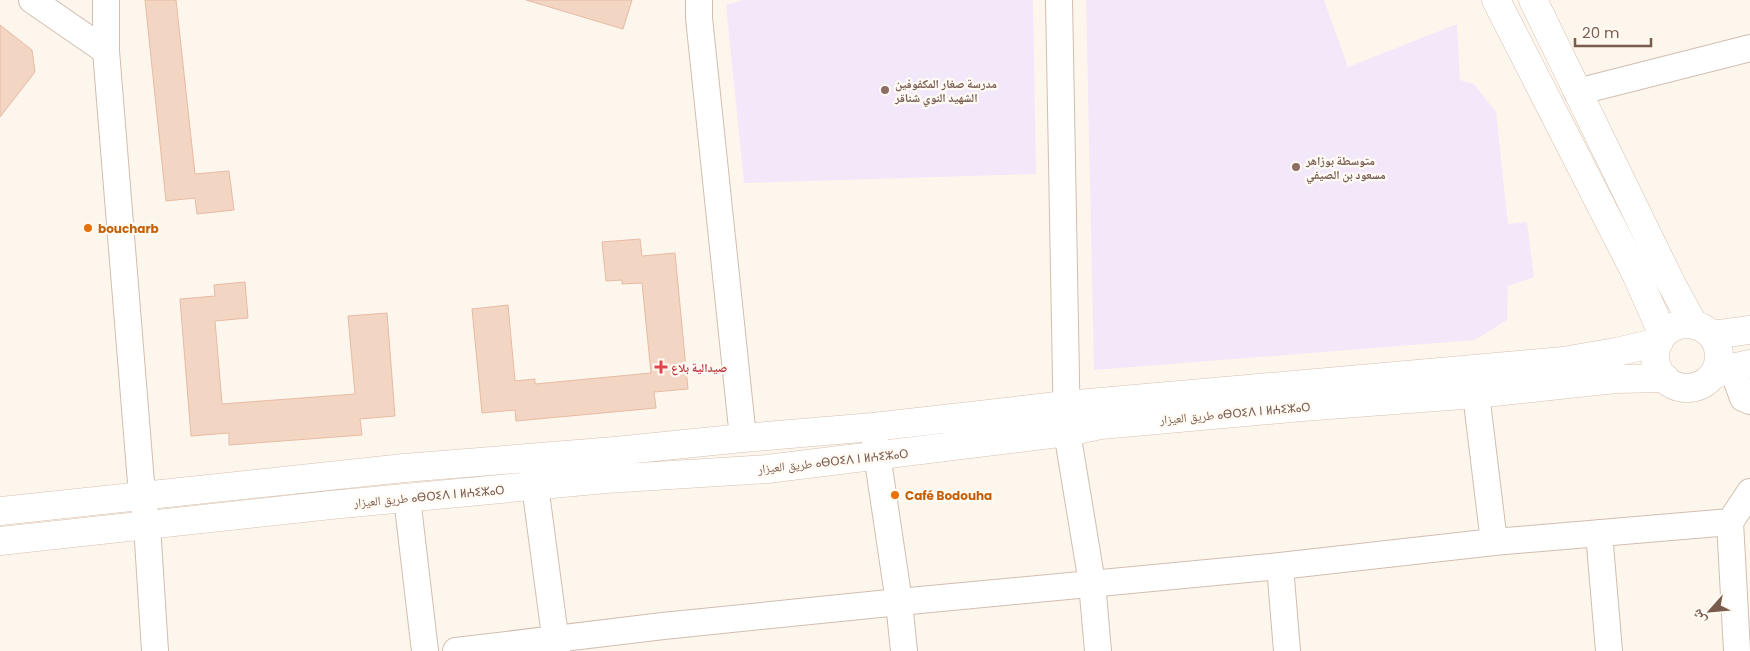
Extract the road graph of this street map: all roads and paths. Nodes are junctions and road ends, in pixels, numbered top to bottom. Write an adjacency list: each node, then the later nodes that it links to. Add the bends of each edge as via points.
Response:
1 (32, 0): 8 (street)
2 (106, 0): 8 (street)
3 (700, 0): 20 (street, via 699,18)
4 (1059, 0): 17 (street)
5 (1496, 0): 12 (main road, via 1637,276)
6 (1532, 0): 9 (main road)
7 (1750, 48): 9 (street)
8 (106, 51): 26 (street)
9 (1577, 92): 10 (main road, via 1672,285)
10 (1703, 330): 11 (main road); 12 (main road, طريق العيزار ⴰⴱⵔⵉⴷ ⵏ ⵍⵄⵉⵣⴰⵔ, via 1678,325); 13 (main road, via 1717,344 1718,366)
11 (1750, 330)
12 (1661, 338): 14 (main road, via 1656,361); 17 (main road, طريق العيزار ⴰⴱⵔⵉⴷ ⵏ ⵍⵄⵉⵣⴰⵔ, via 1616,352 1563,360)
13 (1731, 369): 14 (main road, via 1689,388); 16 (street)
14 (1665, 378): 15 (main road, طريق العيزار ⴰⴱⵔⵉⴷ ⵏ ⵍⵄⵉⵣⴰⵔ, via 1615,379)
15 (1476, 394): 19 (main road, طريق العيزار ⴰⴱⵔⵉⴷ ⵏ ⵍⵄⵉⵣⴰⵔ, via 1101,425); 34 (street)
16 (1748, 404)
17 (1066, 405): 18 (main road, طريق العيزار ⴰⴱⵔⵉⴷ ⵏ ⵍⵄⵉⵣⴰⵔ); 19 (street)
18 (873, 427): 20 (main road, طريق العيزار ⴰⴱⵔⵉⴷ ⵏ ⵍⵄⵉⵣⴰⵔ); 21 (street)
19 (1067, 432): 21 (main road, طريق العيزار ⴰⴱⵔⵉⴷ ⵏ ⵍⵄⵉⵣⴰⵔ); 36 (street)
20 (743, 438): 22 (main road, طريق العيزار ⴰⴱⵔⵉⴷ ⵏ ⵍⵄⵉⵣⴰⵔ)
21 (876, 456): 24 (main road, طريق العيزار ⴰⴱⵔⵉⴷ ⵏ ⵍⵄⵉⵣⴰⵔ, via 767,469 606,479); 37 (street)
22 (531, 458): 23 (main road, طريق العيزار ⴰⴱⵔⵉⴷ ⵏ ⵍⵄⵉⵣⴰⵔ); 24 (street)
23 (328, 476): 26 (main road, طريق العيزار ⴰⴱⵔⵉⴷ ⵏ ⵍⵄⵉⵣⴰⵔ); 28 (main road)
24 (536, 487): 27 (main road, طريق العيزار ⴰⴱⵔⵉⴷ ⵏ ⵍⵄⵉⵣⴰⵔ); 38 (street)
25 (1750, 492): 30 (street)
26 (142, 495): 29 (main road, طريق العيزار ⴰⴱⵔⵉⴷ ⵏ ⵍⵄⵉⵣⴰⵔ); 31 (street)
27 (407, 498): 28 (main road, طريق العيزار ⴰⴱⵔⵉⴷ ⵏ ⵍⵄⵉⵣⴰⵔ); 40 (street)
28 (331, 505): 31 (main road, طريق العيزار ⴰⴱⵔⵉⴷ ⵏ ⵍⵄⵉⵣⴰⵔ)
29 (0, 511)
30 (1730, 522): 32 (street); 46 (street)
31 (147, 525): 33 (main road, طريق العيزار ⴰⴱⵔⵉⴷ ⵏ ⵍⵄⵉⵣⴰⵔ); 39 (street)
32 (1599, 533): 34 (street); 45 (street)
33 (0, 541)
34 (1494, 542): 35 (street)
35 (1280, 566): 36 (street); 44 (street)
36 (1092, 583): 37 (street); 43 (street)
37 (899, 602): 38 (street); 42 (street)
38 (557, 645): 41 (street)
39 (155, 651)
40 (424, 651)
41 (456, 651)
42 (904, 651)
43 (1098, 651)
44 (1288, 651)
45 (1609, 651)
46 (1737, 651)

